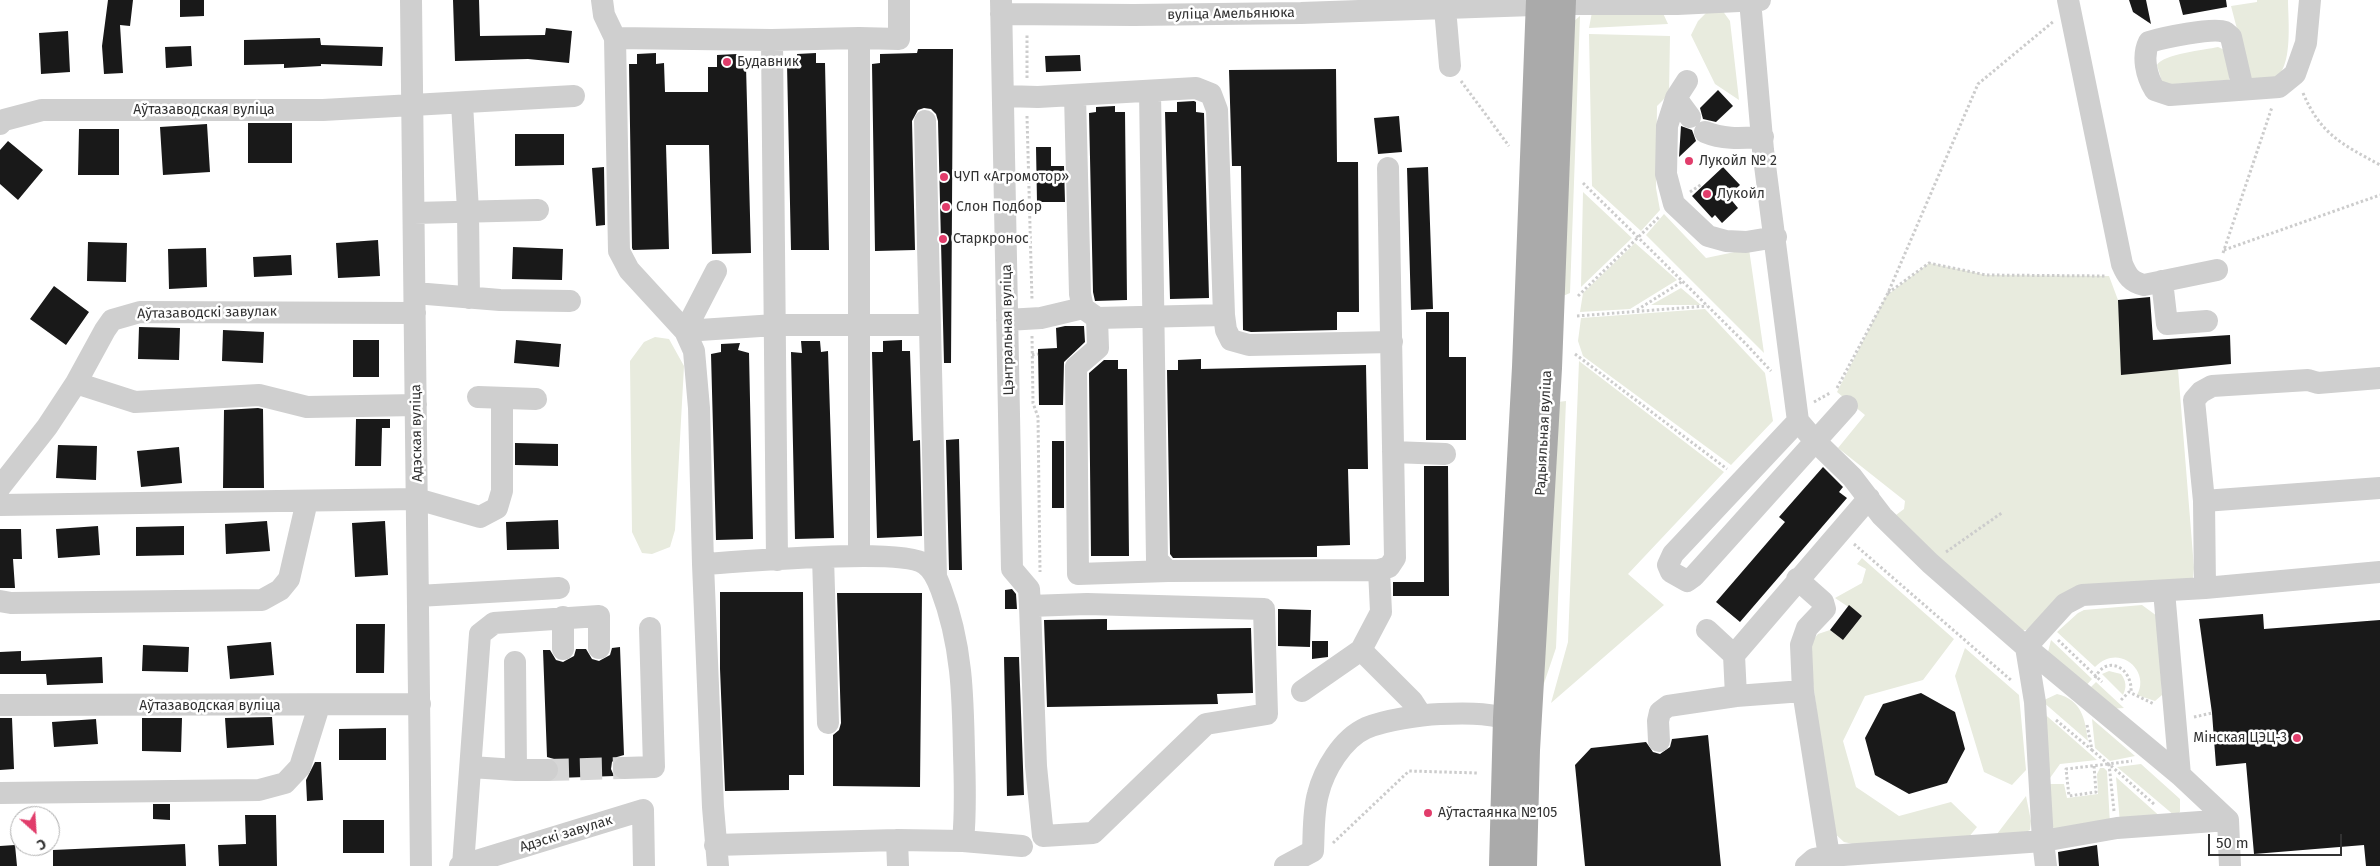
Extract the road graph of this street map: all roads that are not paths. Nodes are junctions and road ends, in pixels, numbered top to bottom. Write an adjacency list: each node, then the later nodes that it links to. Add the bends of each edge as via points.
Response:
1 (411, 0): 22 (street, Адэская вуліца)
2 (602, 0): 12 (street, via 604,15)
3 (899, 0): 13 (street, via 899,39)
4 (1753, 0): 6 (street, вуліца Амельянюка, via 1677,4); 25 (street)
5 (2310, 0): 16 (street, via 2306,43 2287,81)
6 (1551, 2): 11 (street, вуліца Амельянюка); 97 (main road, Радыяльная вуліца, via 1526,367)
7 (2069, 4): 33 (street, via 2122,264 2134,282)
8 (1301, 6): 10 (street, вуліца Амельянюка); 11 (street, вуліца Амельянюка)
9 (1001, 7): 10 (street, вуліца Амельянюка); 20 (street, Цэнтральная вуліца)
10 (1134, 8)
11 (1445, 8): 15 (street)
12 (616, 38): 14 (street); 45 (street, via 619,251 630,270)
13 (858, 38): 14 (street); 43 (street)
14 (772, 40): 42 (street)
15 (1450, 66)
16 (2243, 89)
17 (1150, 91): 18 (street); 38 (street, via 1196,88 1211,94 1217,110); 39 (street)
18 (1075, 95): 20 (street); 37 (street, via 1080,294)
19 (574, 96): 21 (street, Аўтазаводская вуліца)
20 (1004, 96): 40 (street, Цэнтральная вуліца)
21 (462, 103): 22 (street, Аўтазаводская вуліца); 27 (street)
22 (411, 106): 24 (street, Аўтазаводская вуліца, via 323,110 42,110 4,120); 29 (street, Адэская вуліца)
23 (925, 120): 44 (street)
24 (0, 124)
25 (1764, 137): 30 (street); 30 (street, via 1718,137 1698,125 1681,90 1667,126 1666,174 1674,204 1708,236 1746,242)
26 (1388, 168): 46 (street)
27 (468, 210): 28 (street); 29 (street); 34 (street)
28 (538, 210)
29 (414, 213): 36 (street, Адэская вуліца)
30 (1776, 237): 54 (street)
31 (2220, 260): 33 (street)
32 (716, 271): 45 (street)
33 (2162, 281): 41 (street, via 2167,324)
34 (469, 298): 35 (street, Аўтазаводскі завулак); 36 (street, Аўтазаводскі завулак)
35 (570, 301)
36 (415, 303): 48 (street, Аўтазаводскі завулак, via 140,312 112,320); 52 (street, Адэская вуліца)
37 (1090, 313): 39 (street); 40 (street); 70 (street, via 1098,348 1076,367 1078,574)
38 (1224, 316): 39 (street); 46 (street, via 1231,340 1249,346)
39 (1154, 318): 70 (street, via 1157,560)
40 (1008, 320): 79 (street, Цэнтральная вуліца, via 1012,569 1029,589)
41 (2207, 321)
42 (775, 325): 43 (street); 45 (street); 67 (street)
43 (857, 325): 44 (street); 65 (street)
44 (930, 325): 72 (street)
45 (685, 331): 68 (street, via 694,351 699,408)
46 (1392, 342): 56 (street)
47 (2380, 378): 63 (street, via 2212,386 2201,392 2194,400)
48 (76, 383): 52 (street, via 135,402 260,395 307,407); 58 (street, Аўтазаводскі завулак, via 47,427)
49 (478, 397): 50 (street)
50 (502, 398): 51 (street); 61 (street, via 502,491 497,508 480,517)
51 (536, 399)
52 (416, 405): 61 (street, Адэская вуліца)
53 (1847, 406): 55 (street)
54 (1798, 416): 55 (street); 55 (street, via 1673,554 1668,565 1671,572 1686,581 1694,576)
55 (1816, 442): 60 (street)
56 (1393, 452): 57 (street); 69 (street, via 1395,558 1389,567)
57 (1445, 454)
58 (0, 487)
59 (2380, 488): 63 (street)
60 (1869, 498): 73 (street); 83 (street, via 1882,516 1930,562)
61 (417, 499): 62 (street); 77 (street, Адэская вуліца)
62 (307, 501): 64 (street); 78 (street, via 289,579 280,590 262,600)
63 (2204, 501): 75 (street)
64 (0, 505)
65 (859, 555): 66 (street); 72 (street, via 910,558 925,564)
66 (823, 557): 67 (street); 96 (street)
67 (777, 560): 68 (street)
68 (702, 564): 111 (street)
69 (1379, 570): 70 (street); 86 (street, via 1381,612)
70 (1168, 572)
71 (2380, 572): 75 (street)
72 (936, 576): 107 (street, via 955,628 963,694)
73 (1797, 579): 87 (street); 90 (street, via 1823,602 1824,609 1802,638)
74 (559, 588): 77 (street)
75 (2205, 588): 76 (street)
76 (2164, 591): 83 (street, via 2074,598); 103 (street)
77 (418, 596): 92 (street, Адэская вуліца)
78 (0, 601)
79 (1030, 606): 79 (street, via 1036,766 1043,836 1093,833 1206,724 1267,714 1264,609 1087,604)
80 (562, 617): 84 (street, via 599,616); 85 (street); 99 (street, via 494,623 480,634)
81 (650, 628): 100 (street, via 654,767)
82 (1707, 630): 87 (street)
83 (2026, 647): 103 (street); 108 (street, via 2035,702)
84 (599, 648)
85 (563, 649)
86 (1361, 650): 89 (street); 95 (street, via 1412,701)
87 (1734, 655): 91 (street)
88 (515, 662): 101 (street)
89 (1302, 691)
90 (1803, 691): 91 (street); 112 (street)
91 (1736, 696): 98 (street, via 1668,706 1660,712)
92 (420, 704): 94 (street, Аўтазаводская вуліца); 113 (street, Адэская вуліца)
93 (0, 705): 94 (street, Аўтазаводская вуліца)
94 (319, 706): 104 (street, via 300,767 284,783 259,790)
95 (1421, 715): 97 (street, via 1465,713); 110 (street, via 1365,728 1344,745 1325,774 1318,795)
96 (828, 723)
97 (1517, 723): 118 (main road, Радыяльная вуліца); 119 (main road, Радыяльная вуліца)
98 (1659, 741)
99 (470, 767): 101 (street); 114 (street)
100 (624, 768)
101 (516, 770): 102 (street)
102 (547, 770)
103 (2180, 775): 105 (street)
104 (0, 794)
105 (2228, 820): 108 (street, via 2117,828); 122 (street)
106 (897, 840): 107 (street); 111 (street); 116 (street)
107 (963, 841): 109 (street)
108 (2043, 841): 112 (street); 121 (street)
109 (1022, 846)
110 (1317, 855): 117 (street)
111 (716, 856)
112 (1829, 856): 120 (street, via 1814,859)
113 (421, 866)
114 (462, 866): 115 (street, Адэскі завулак, via 643,810)
115 (644, 866)
116 (898, 866)
117 (1285, 866)
118 (1504, 866)
119 (1524, 866)
120 (1806, 866)
121 (2046, 866)
122 (2230, 866)

